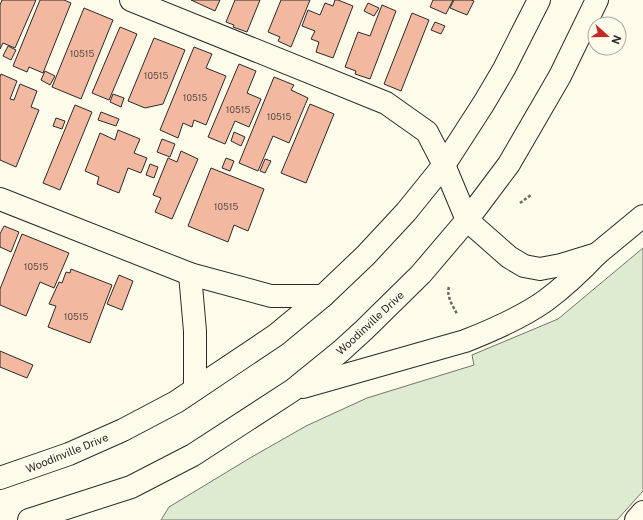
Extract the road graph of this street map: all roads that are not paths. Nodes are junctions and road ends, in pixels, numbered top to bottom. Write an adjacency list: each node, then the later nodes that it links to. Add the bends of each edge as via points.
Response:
1 (131, 0): 4 (main road, via 386,103 426,132)
2 (539, 0): 4 (main road, Woodinville Drive, via 504,69)
3 (597, 0): 7 (main road, Woodinville Drive, via 560,76 509,164)
4 (444, 164): 7 (main road); 10 (main road, Woodinville Drive, via 406,212)
5 (0, 199): 9 (main road)
6 (643, 216): 8 (main road)
7 (467, 220): 8 (main road, via 509,257 524,266 540,269); 12 (main road, Woodinville Drive, via 421,274 364,330)
8 (598, 254): 12 (main road, via 544,301 523,315 484,334)
9 (190, 274): 10 (main road, via 271,296); 11 (main road, via 195,331)
10 (323, 296): 11 (main road, Woodinville Drive, via 276,335)
11 (195, 389): 13 (main road, Woodinville Drive, via 123,430 69,454)
12 (293, 390): 15 (main road, Woodinville Drive, via 193,455 131,486)
13 (0, 478)
14 (643, 512): 16 (main road)
15 (29, 520)
16 (636, 520)

